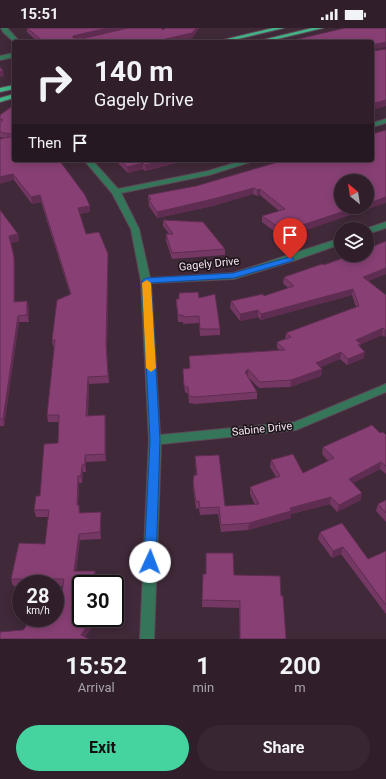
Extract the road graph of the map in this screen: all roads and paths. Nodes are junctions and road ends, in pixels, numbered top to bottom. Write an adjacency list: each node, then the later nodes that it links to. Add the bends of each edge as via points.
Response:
1 (4, 28): 4 (street)
2 (281, 28): 5 (main road)
3 (320, 28): 6 (main road)
4 (15, 40)
5 (226, 40)
6 (266, 40)
7 (12, 55): 8 (street)
8 (0, 58)
9 (12, 87): 10 (main road)
10 (0, 90)
11 (12, 97): 12 (main road)
12 (0, 100)
13 (386, 121): 14 (street)
14 (374, 124)
15 (90, 162): 17 (street)
16 (246, 162): 17 (street, via 209,173)
17 (116, 192): 21 (street, via 135,229)
18 (386, 225): 19 (street)
19 (374, 229)
20 (334, 243): 21 (street, Gagely Drive, via 234,276)
21 (146, 281): 23 (street)
22 (386, 388): 23 (street, Sabine Drive, via 296,426)
23 (155, 440): 24 (street)
24 (147, 639)

